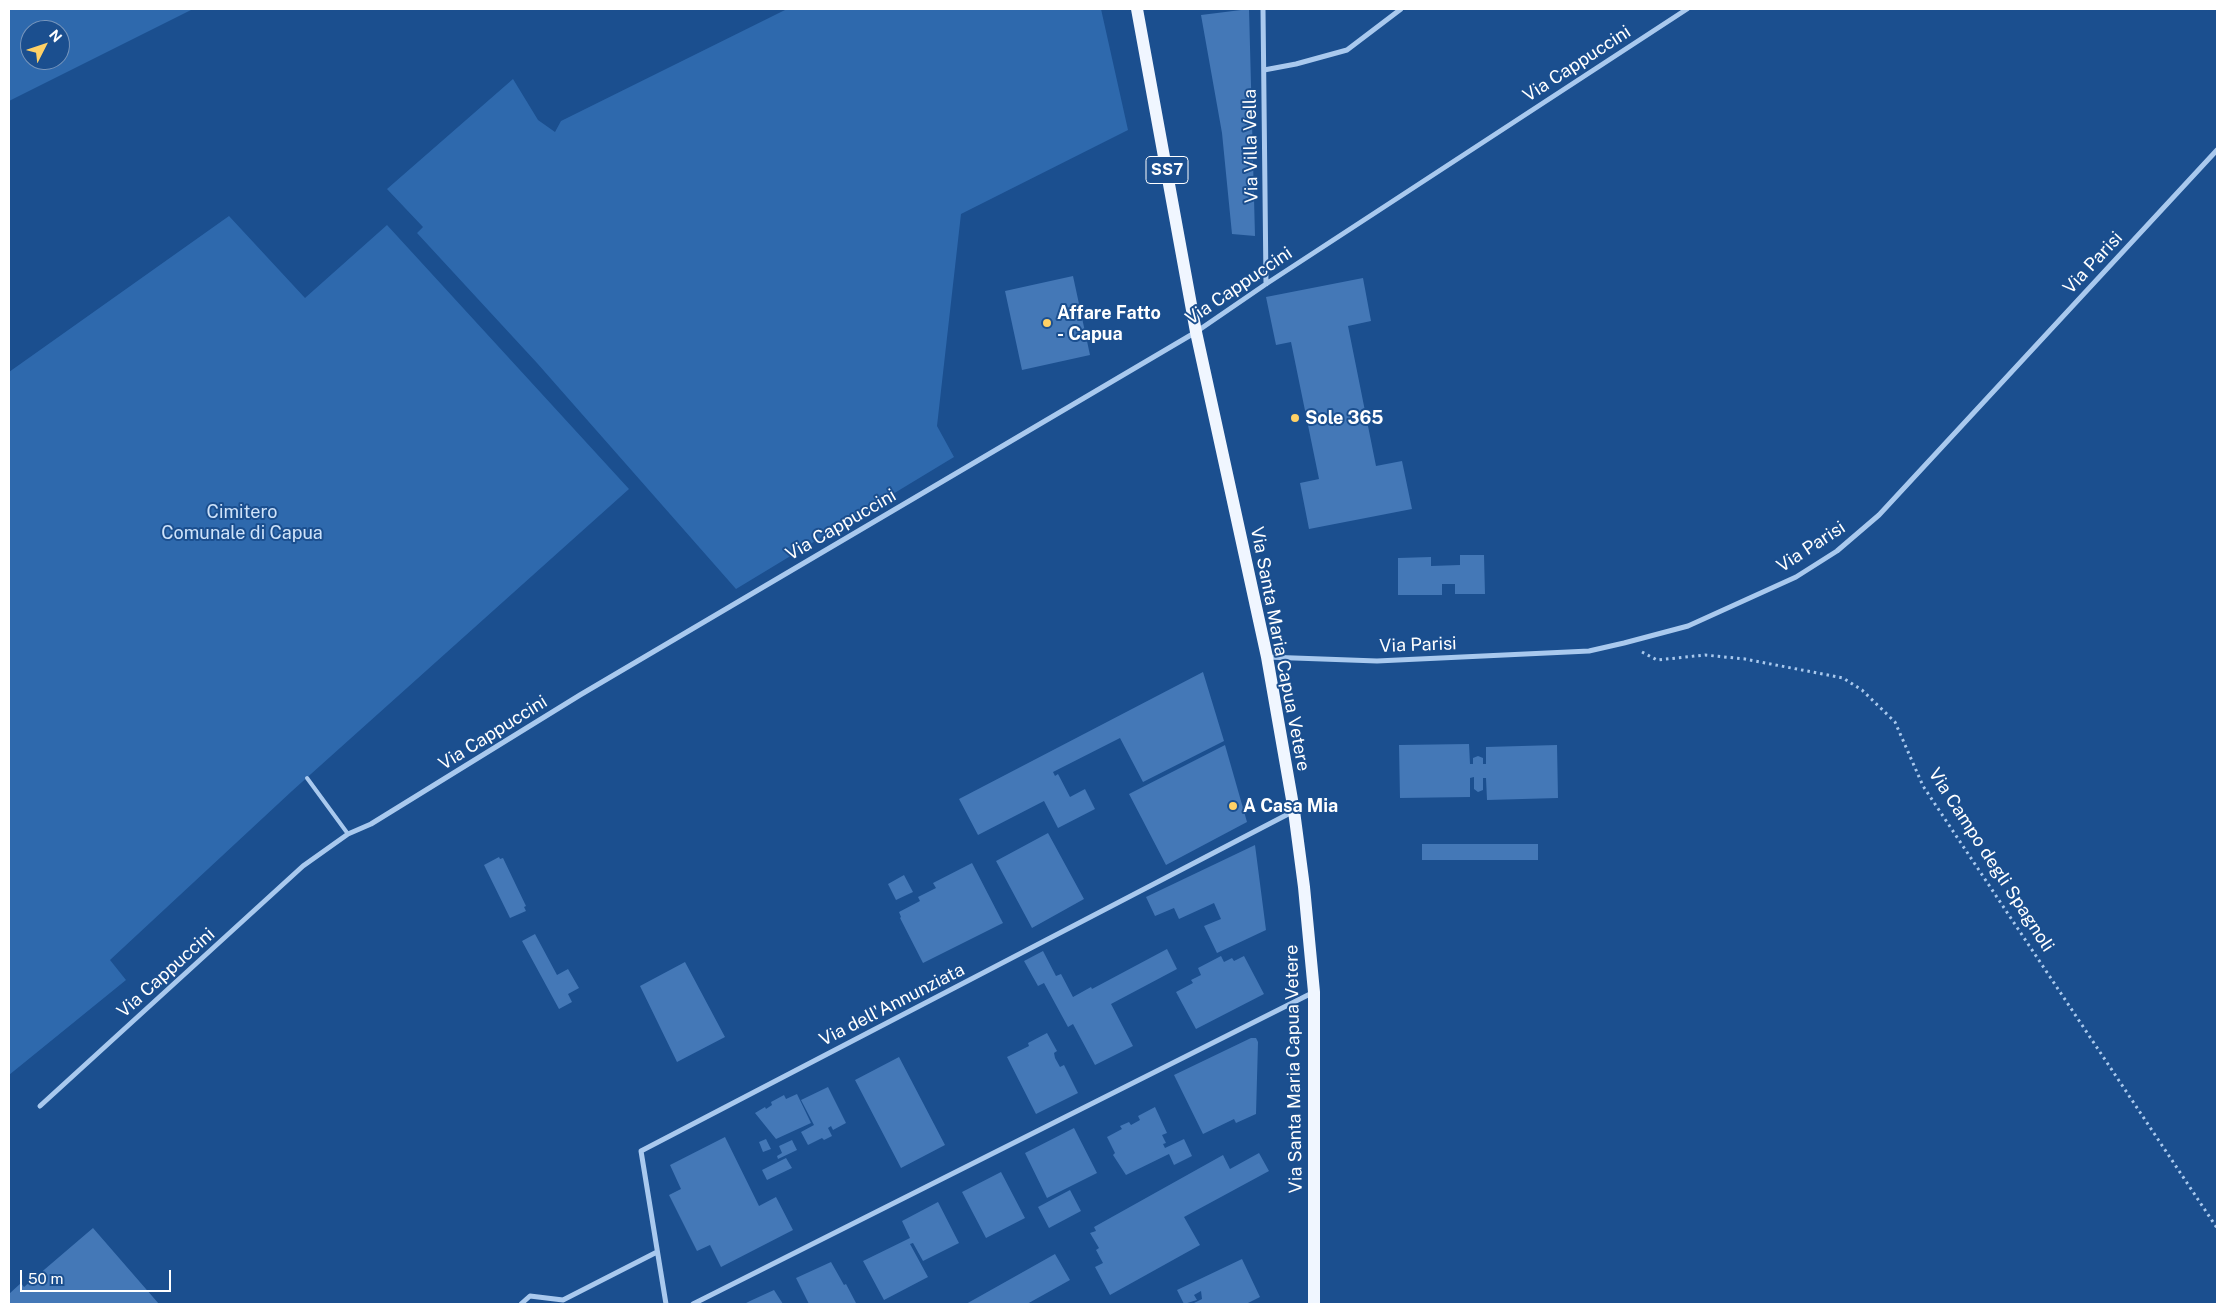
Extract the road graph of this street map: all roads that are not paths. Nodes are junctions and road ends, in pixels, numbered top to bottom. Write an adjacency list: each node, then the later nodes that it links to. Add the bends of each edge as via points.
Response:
1 (1137, 9): 8 (main road, Via Santa Maria Capua Vetere / SS7)
2 (1262, 9): 5 (street, Via Villa Vella)
3 (1402, 9): 5 (street, via 1347,50)
4 (1687, 9): 7 (street, Via Cappuccini)
5 (1264, 70): 7 (street, Via Villa Vella)
6 (2217, 150): 9 (street, Via Parisi, via 1879,515 1837,551 1796,577 1688,626 1589,651 1377,661)
7 (1266, 284): 8 (street, Via Cappuccini)
8 (1196, 332): 9 (main road, Via Santa Maria Capua Vetere / SS7); 12 (street, Via Cappuccini, via 580,695 371,824)
9 (1267, 657): 11 (main road, Via Santa Maria Capua Vetere / SS7)
10 (307, 778): 12 (lane)
11 (1294, 811): 13 (main road, Via Santa Maria Capua Vetere / SS7); 15 (street, Via dell'Annunziata, via 641,1150)
12 (348, 834): 14 (street, Via Cappuccini, via 303,866)
13 (1314, 992): 19 (street); 20 (main road, Via Santa Maria Capua Vetere / SS7)
14 (40, 1106)
15 (657, 1252): 16 (street); 18 (street, Via dell'Annunziata)
16 (561, 1302): 17 (street, via 530,1296)
17 (521, 1304)
18 (666, 1304)
19 (693, 1304)
20 (1314, 1304)

